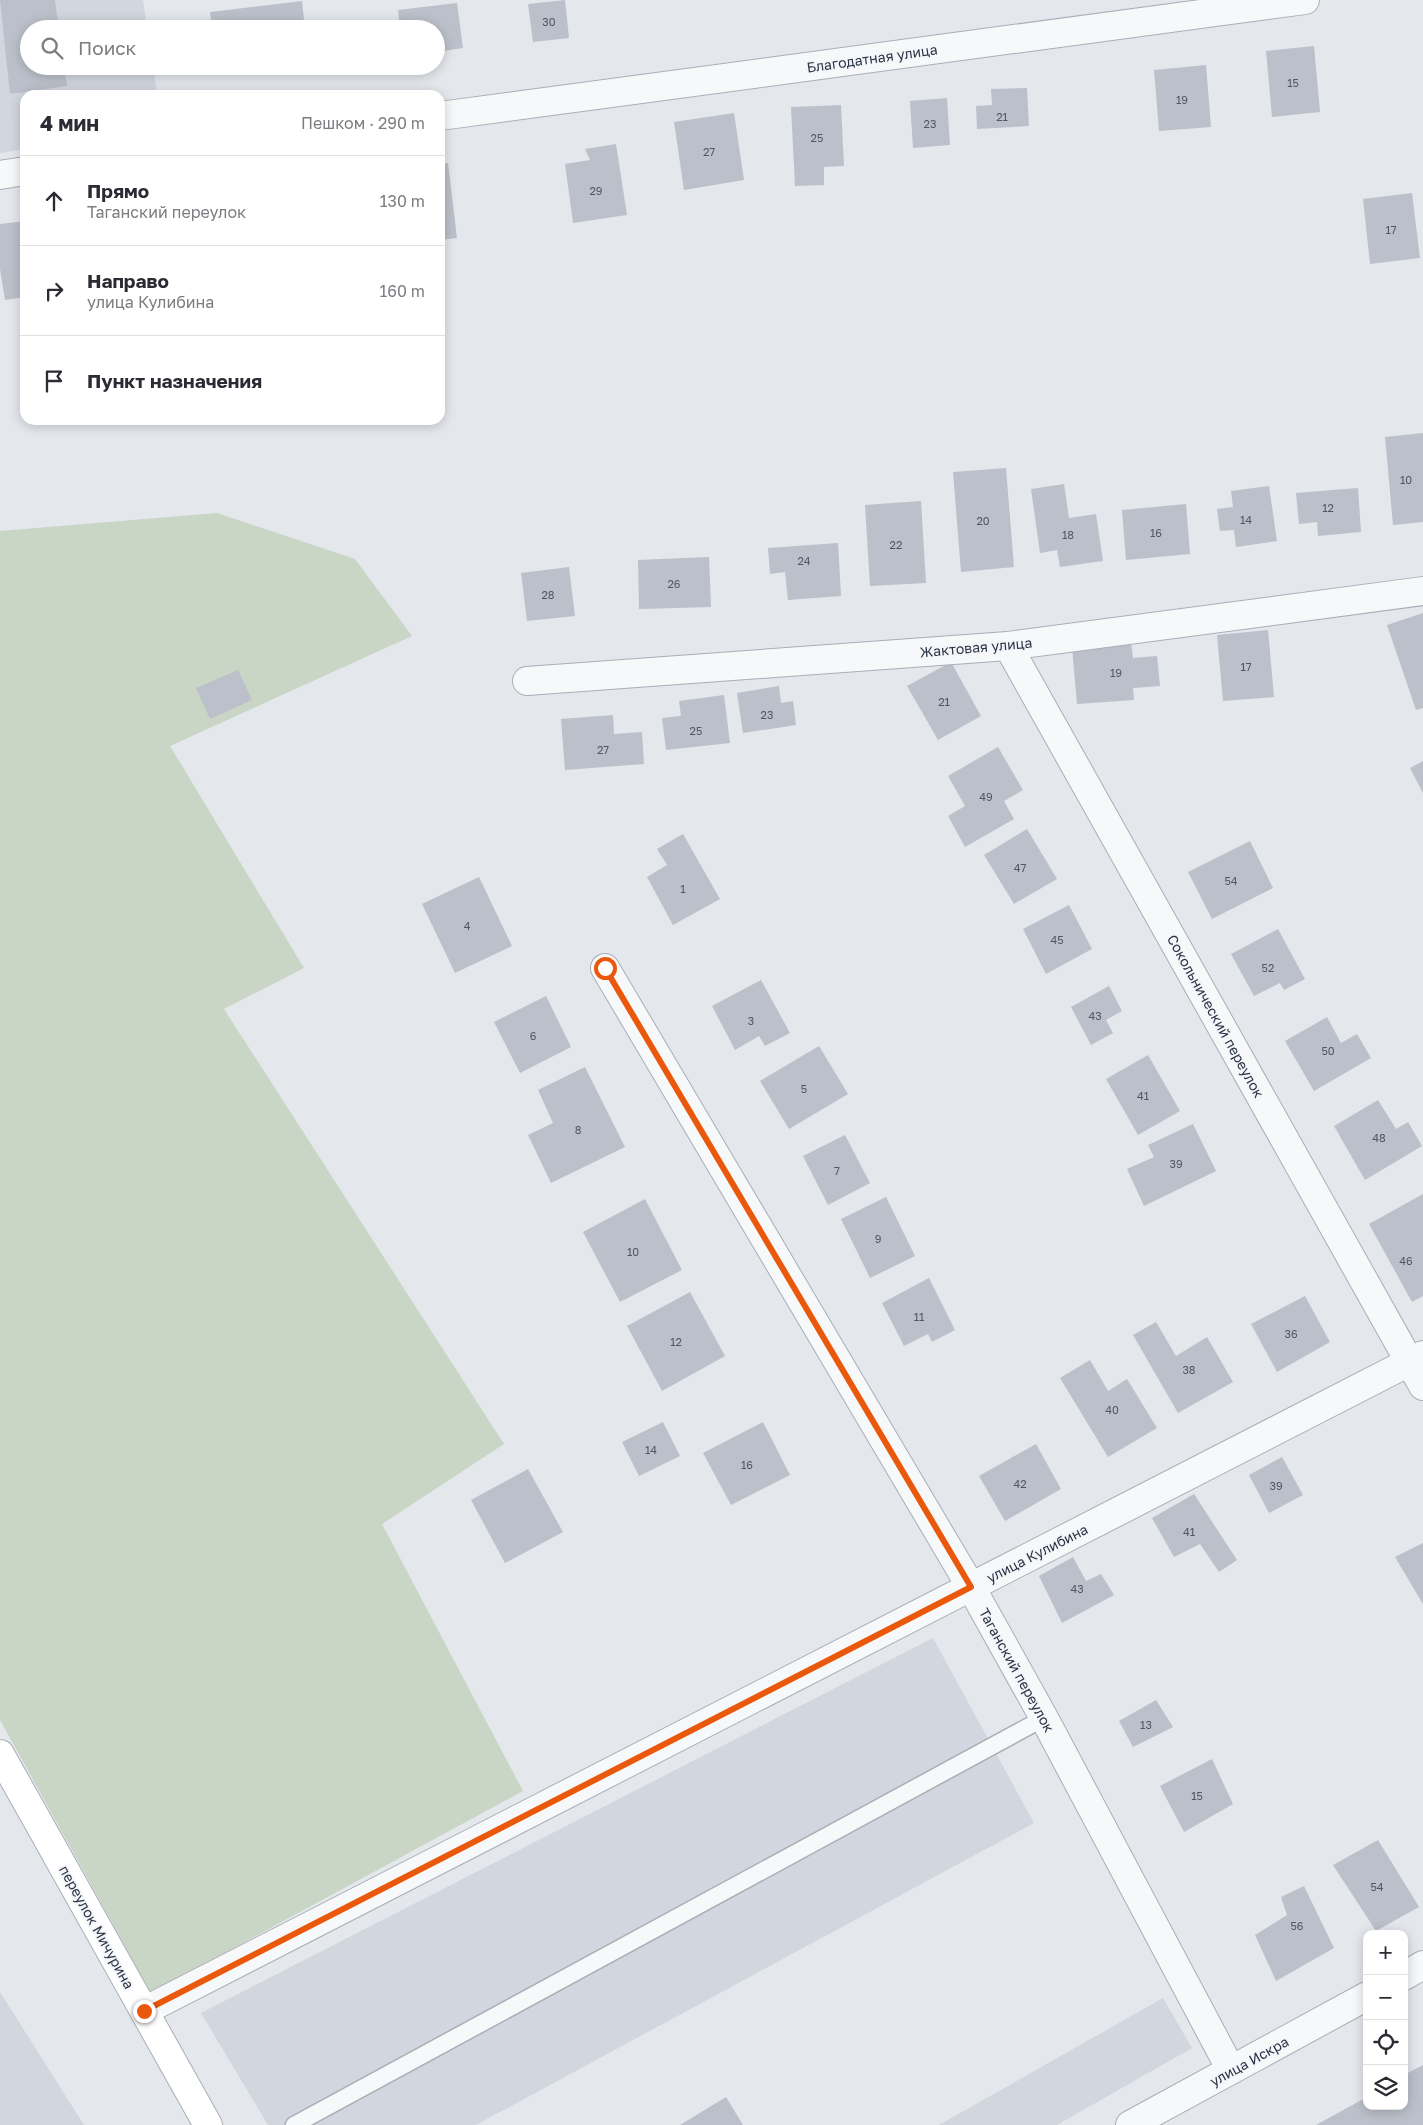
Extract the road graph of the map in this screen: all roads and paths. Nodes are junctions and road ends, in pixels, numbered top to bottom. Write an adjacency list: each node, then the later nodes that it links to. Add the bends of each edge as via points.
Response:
1 (1305, 0): 2 (street, Благодатная улица)
2 (445, 115)
3 (20, 172): 4 (street)
4 (0, 175)
5 (1423, 590): 6 (street, Жактовая улица)
6 (1008, 646): 7 (street, Жактовая улица); 9 (street, Сокольнический переулок)
7 (527, 681)
8 (605, 968): 11 (street, Таганский переулок)
9 (1416, 1358): 10 (street, Сокольнический переулок); 11 (street, улица Кулибина)
10 (1423, 1386)
11 (971, 1587): 12 (street, Таганский переулок); 17 (street, улица Кулибина)
12 (1044, 1718): 18 (street, Таганский переулок); 20 (lane)
13 (0, 1754): 17 (main road, переулок Мичурина)
14 (1423, 1966): 15 (street)
15 (1406, 1975)
16 (1363, 1998): 18 (street, улица Искра)
17 (144, 2011): 19 (main road, переулок Мичурина)
18 (1231, 2070): 21 (street, улица Искра)
19 (208, 2125)
20 (294, 2125)
21 (1130, 2125)

